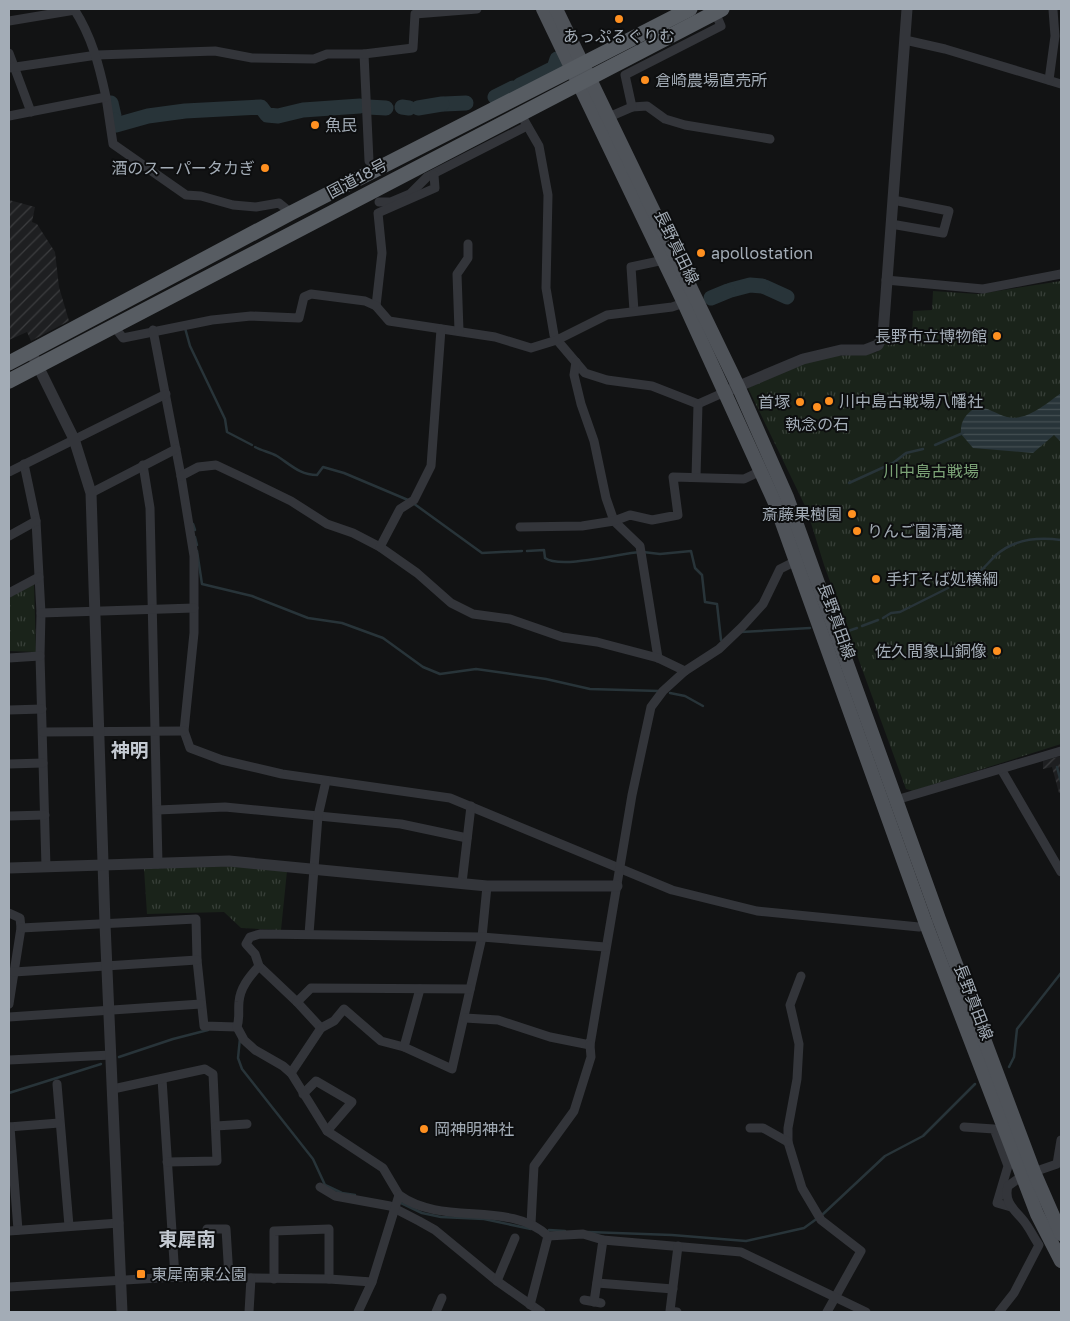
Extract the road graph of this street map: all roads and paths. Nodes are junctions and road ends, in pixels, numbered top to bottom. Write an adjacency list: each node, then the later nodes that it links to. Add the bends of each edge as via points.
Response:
1 (74, 9): 9 (street); 14 (street)
2 (477, 9): 13 (street, via 415,14 413,48)
3 (543, 9): 15 (main road, 長野真田線)
4 (556, 9): 15 (main road, 長野真田線)
5 (690, 9): 15 (highway, 国道18号)
6 (907, 9): 11 (street)
7 (718, 10): 17 (highway, 国道18号); 21 (street, via 721,26 625,75)
8 (1053, 10): 10 (street)
9 (9, 21)
10 (1058, 36): 18 (street)
11 (905, 40): 18 (street); 29 (street)
12 (9, 53): 16 (street)
13 (364, 54): 14 (street, via 327,54 314,58 252,58 215,51); 27 (street)
14 (97, 55): 16 (street); 20 (street)
15 (578, 66): 17 (main road, 長野真田線); 31 (highway, 国道18号)
16 (11, 68): 22 (street)
17 (585, 80): 24 (main road, 長野真田線); 25 (highway, 国道18号); 34 (main road, 長野真田線)
18 (1049, 80): 19 (street)
19 (1061, 84)
20 (106, 97): 22 (street); 31 (street, via 112,144 186,195 256,207 280,203)
21 (632, 107): 24 (street); 26 (street, via 647,106 665,119 685,125)
22 (31, 112): 23 (street)
23 (9, 116)
24 (609, 117): 49 (main road, 長野真田線)
25 (524, 120): 28 (street); 40 (highway, 国道18号); 44 (street, via 539,146 548,195 546,288)
26 (770, 139)
27 (369, 161)
28 (434, 175): 30 (street, via 410,194 391,202); 38 (street, via 435,188 378,213 382,253)
29 (893, 200): 32 (street); 32 (street, via 949,211 944,233)
30 (379, 202)
31 (291, 213): 45 (highway, 国道18号)
32 (891, 224): 36 (street)
33 (468, 244): 43 (street, via 468,258 457,274)
34 (664, 260): 37 (main road, 長野真田線); 39 (street, via 631,268)
35 (1061, 274): 36 (street, via 983,289)
36 (886, 280): 49 (street, via 883,335 878,345 865,350 841,350 803,359)
37 (684, 303): 39 (street); 49 (main road, 長野真田線)
38 (376, 306): 41 (street, via 389,320); 42 (street, via 365,301 310,294 304,297 298,318 251,316)
39 (634, 311): 44 (street, via 607,315)
40 (113, 325): 42 (street, via 123,338); 45 (highway, 国道18号)
41 (441, 329): 43 (street); 65 (street, via 431,466 414,500 400,509)
42 (153, 330): 50 (street)
43 (459, 331): 44 (street, via 496,337 531,348)
44 (557, 340): 46 (street)
45 (34, 359): 47 (highway, 国道18号); 48 (highway, 国道18号); 52 (street)
46 (576, 362): 51 (street, via 585,373 607,380 652,386); 62 (street, via 574,376)
47 (9, 363)
48 (9, 381)
49 (732, 389): 51 (street); 56 (main road, 長野真田線); 66 (main road, 長野真田線, via 787,497)
50 (166, 394): 52 (street); 53 (street)
51 (698, 404): 59 (street)
52 (74, 439): 54 (street); 60 (street)
53 (176, 449): 55 (street); 58 (street)
54 (24, 464): 57 (street); 61 (street)
55 (143, 465): 60 (street); 70 (street, via 150,508)
56 (761, 471): 59 (street, via 744,480); 66 (main road, 長野真田線)
57 (9, 472)
58 (181, 476): 65 (street, via 198,467 216,465 291,501 327,524); 69 (street, via 194,556)
59 (696, 477): 62 (street, via 673,477 678,515 652,520 623,516)
60 (91, 493): 71 (street)
61 (36, 521): 64 (street); 67 (street)
62 (614, 521): 63 (street, via 582,526); 75 (street, via 640,546)
63 (520, 527)
64 (9, 536)
65 (380, 547): 75 (street, via 418,573 451,603 473,614 510,619 562,637 597,642)
66 (803, 558): 76 (street, via 780,569 763,604 742,627 719,649); 88 (main road, 長野真田線); 106 (main road, 長野真田線)
67 (39, 577): 68 (street); 72 (street)
68 (9, 593)
69 (194, 608): 70 (street); 80 (street)
70 (152, 610): 71 (street); 79 (street)
71 (96, 611): 72 (street); 82 (street)
72 (41, 613): 73 (street)
73 (40, 656): 74 (street); 77 (street)
74 (9, 658)
75 (658, 658): 76 (street)
76 (685, 671): 98 (street, via 651,706)
77 (42, 709): 78 (street); 81 (street)
78 (9, 710)
79 (156, 730): 80 (street); 82 (street); 90 (street)
80 (184, 730): 87 (street, via 190,748 222,760)
81 (43, 732): 82 (street); 84 (street)
82 (99, 732): 96 (street)
83 (1061, 750): 86 (street)
84 (43, 763): 85 (street); 92 (street)
85 (9, 764)
86 (1001, 769): 88 (street); 101 (street)
87 (326, 781): 89 (street, via 450,798); 93 (street)
88 (896, 800): 106 (main road, 長野真田線)
89 (471, 806): 94 (street); 98 (street)
90 (158, 810): 93 (street, via 225,807); 95 (street)
91 (9, 816): 92 (street)
92 (45, 816): 97 (street)
93 (318, 816): 94 (street, via 401,824); 100 (street)
94 (468, 838): 102 (street)
95 (158, 864): 96 (street); 100 (street, via 229,861)
96 (103, 866): 97 (street); 107 (street)
97 (46, 867): 99 (street)
98 (620, 867): 104 (street); 106 (street, via 672,890 757,911 919,927)
99 (9, 868)
100 (314, 869): 102 (street); 109 (street)
101 (1061, 872)
102 (462, 883): 103 (street)
103 (487, 886): 104 (street); 110 (street)
104 (617, 886): 111 (street)
105 (9, 913): 108 (street, via 20,918)
106 (933, 922): 140 (main road, 長野真田線); 148 (main road, 長野真田線)
107 (105, 924): 108 (street); 112 (street, via 196,919); 114 (street)
108 (21, 928): 115 (street)
109 (309, 934): 110 (street); 113 (street, via 250,937 246,944 255,954)
110 (482, 937): 111 (street); 118 (street)
111 (605, 947): 127 (street)
112 (197, 960): 114 (street); 121 (street)
113 (259, 966): 119 (street); 125 (street, via 243,987)
114 (107, 968): 115 (street); 122 (street)
115 (14, 972): 120 (street)
116 (801, 976): 145 (street, via 790,1005 799,1044)
117 (420, 989): 118 (street); 119 (street, via 311,988); 128 (street)
118 (470, 989): 124 (street)
119 (297, 1002): 126 (street)
120 (9, 1004)
121 (201, 1004): 122 (street); 125 (street, via 204,1026)
122 (109, 1012): 123 (street); 129 (street)
123 (9, 1017)
124 (465, 1018): 127 (street, via 498,1020 550,1037); 128 (street, via 452,1069)
125 (237, 1027): 131 (street, via 255,1050)
126 (321, 1028): 128 (street, via 334,1021 344,1009 381,1041); 131 (street)
127 (590, 1045): 154 (street, via 591,1057 574,1111 534,1166)
128 (404, 1047)
129 (111, 1055): 130 (street); 134 (street)
130 (9, 1060)
131 (291, 1073): 135 (street)
132 (162, 1079): 134 (street); 138 (street, via 205,1069 213,1074); 146 (street)
133 (57, 1084): 136 (street)
134 (112, 1089): 153 (street)
135 (303, 1094): 143 (street); 143 (street, via 316,1081 352,1102)
136 (59, 1123): 139 (street); 155 (street)
137 (248, 1124): 138 (street)
138 (216, 1126): 146 (street, via 217,1161)
139 (9, 1127): 157 (street)
140 (998, 1127): 142 (street); 148 (main road, 長野真田線)
141 (750, 1128): 145 (street, via 763,1128)
142 (964, 1128)
143 (327, 1131): 151 (street, via 383,1168)
144 (1061, 1140): 147 (street)
145 (788, 1142): 176 (street, via 802,1188 819,1217 861,1250)
146 (167, 1162): 164 (street)
147 (1059, 1165): 148 (street)
148 (1020, 1169): 150 (street); 150 (street); 158 (main road, 長野真田線); 163 (main road, 長野真田線, via 1037,1214)
149 (320, 1187): 152 (street, via 335,1196 390,1206)
150 (1004, 1188): 187 (street, via 1010,1207 1039,1245 1014,1293)
151 (399, 1195): 152 (street); 154 (street, via 424,1209 489,1215)
152 (394, 1210): 170 (street, via 435,1230); 171 (street)
153 (119, 1223): 155 (street); 169 (street)
154 (531, 1224): 159 (street)
155 (69, 1226): 157 (street)
156 (207, 1229): 165 (street, via 226,1229)
157 (14, 1230)
158 (1061, 1234)
159 (548, 1236): 161 (street, via 583,1234); 178 (street)
160 (515, 1238): 170 (street)
161 (602, 1240): 162 (street); 172 (street)
162 (678, 1246): 174 (street); 176 (street, via 741,1252)
163 (1061, 1261)
164 (175, 1277): 165 (street); 169 (street)
165 (228, 1278): 166 (street)
166 (251, 1278): 167 (street); 180 (street)
167 (274, 1279): 168 (street); 168 (street, via 274,1231 329,1229)
168 (329, 1279): 171 (street)
169 (121, 1280): 173 (street); 179 (street)
170 (497, 1281): 178 (street)
171 (372, 1282): 181 (street)
172 (597, 1283): 174 (street); 177 (street)
173 (9, 1288)
174 (673, 1289): 184 (street, via 670,1311)
175 (442, 1298): 182 (street)
176 (836, 1298): 185 (street); 186 (street)
177 (593, 1302)
178 (530, 1305): 183 (street)
179 (122, 1312)
180 (249, 1312)
181 (358, 1312)
182 (436, 1312)
183 (541, 1312)
184 (677, 1312)
185 (827, 1312)
186 (866, 1312)
187 (999, 1312)

